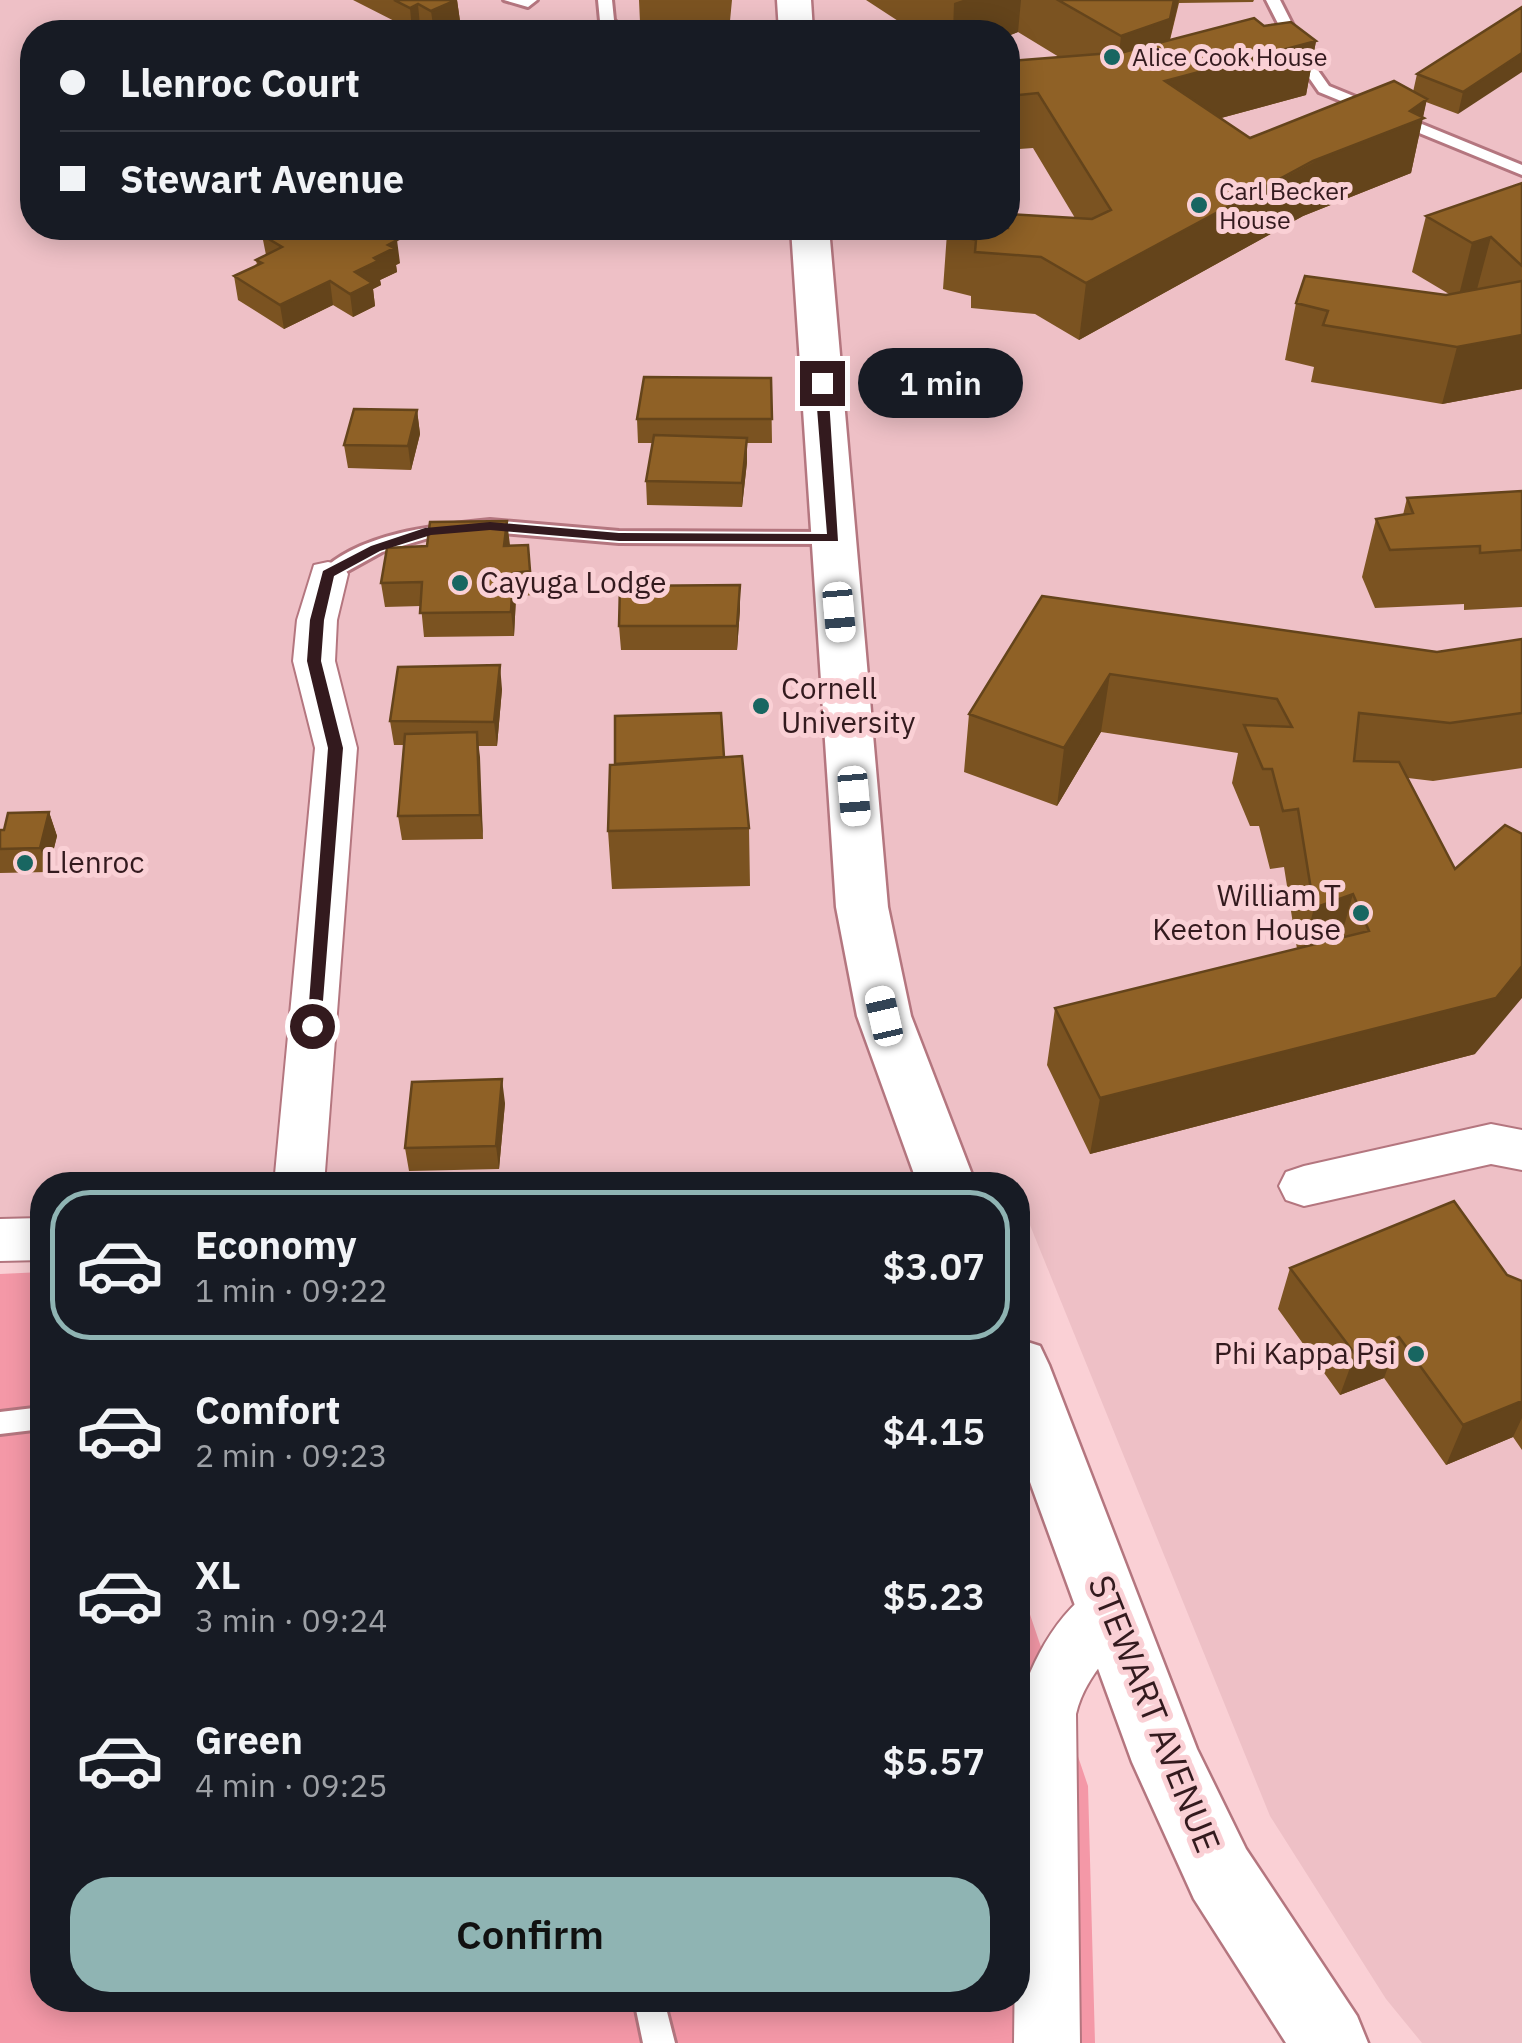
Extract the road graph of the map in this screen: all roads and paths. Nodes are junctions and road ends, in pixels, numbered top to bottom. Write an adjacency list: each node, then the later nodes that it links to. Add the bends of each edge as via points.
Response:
1 (511, 0): 2 (lane)
2 (530, 0)
3 (1273, 0): 4 (lane, via 1324,89)
4 (1522, 170)
5 (811, 240): 6 (street)
6 (834, 538): 7 (lane, via 619,537 490,526 430,531 376,548); 10 (street, via 862,907 884,1016)
7 (328, 574): 9 (street, via 314,661 336,748)
8 (1522, 1150): 11 (street, via 1491,1144)
9 (300, 1172)
10 (941, 1172)
11 (1304, 1186)
12 (30, 1239): 13 (street)
13 (0, 1240)
14 (1030, 1396): 17 (street, STEWART AVENUE)
15 (30, 1419): 16 (lane)
16 (0, 1423)
17 (1110, 1608): 20 (street, via 1063,1665 1046,1714); 21 (street, STEWART AVENUE, via 1167,1762 1220,1874)
18 (652, 2012): 19 (lane)
19 (659, 2043)
20 (1046, 2043)
21 (1330, 2043)

